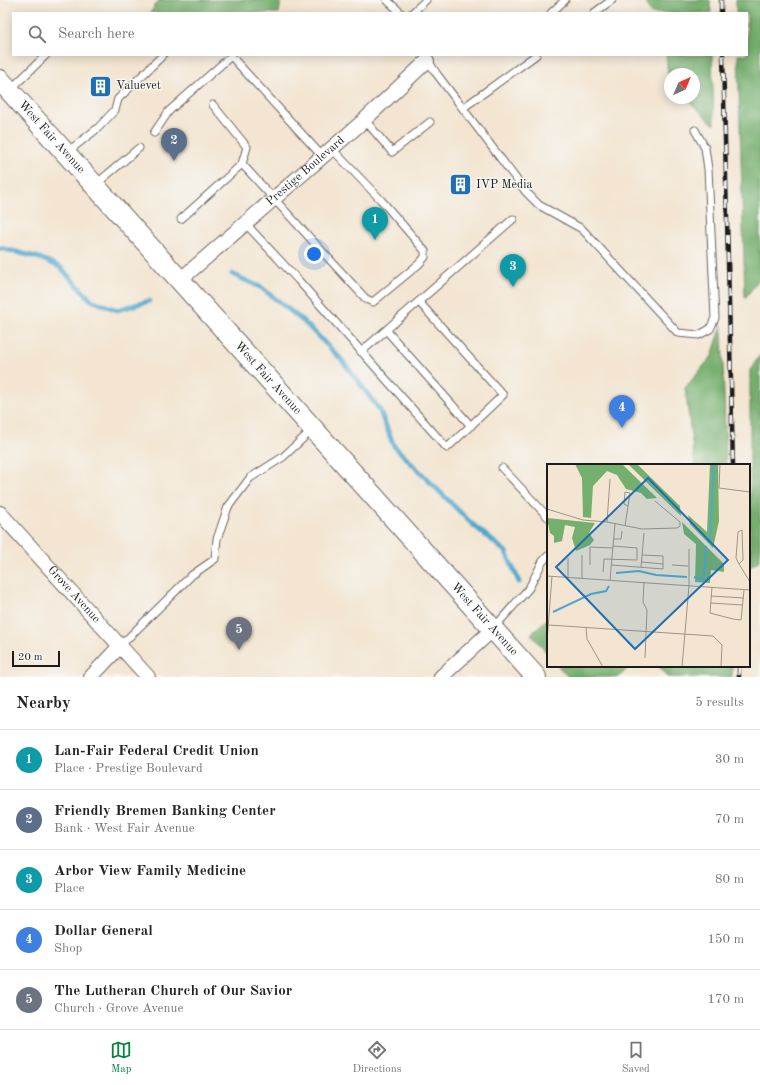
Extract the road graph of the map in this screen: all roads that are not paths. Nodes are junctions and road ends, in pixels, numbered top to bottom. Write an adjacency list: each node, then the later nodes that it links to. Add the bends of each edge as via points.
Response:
1 (387, 0): 5 (lane)
2 (426, 0): 6 (lane)
3 (565, 0): 7 (lane)
4 (612, 0): 8 (lane)
5 (400, 12)
6 (413, 12)
7 (552, 12)
8 (595, 12)
9 (45, 56): 13 (lane)
10 (162, 56): 22 (lane, via 118,99 115,110 98,128)
11 (535, 56): 15 (lane)
12 (427, 58): 15 (lane); 16 (street, Prestige Boulevard)
13 (5, 86): 22 (street, West Fair Avenue)
14 (213, 105): 23 (lane, via 247,147)
15 (463, 108): 18 (lane, via 526,192 539,205 582,228 678,333 699,335 710,330 714,318 708,169 704,148)
16 (364, 119): 17 (lane, via 392,152); 21 (street, Prestige Boulevard)
17 (430, 122)
18 (695, 130)
19 (154, 134): 21 (lane, via 169,110 231,56)
20 (138, 148): 24 (lane)
21 (327, 152): 25 (street, Prestige Boulevard); 25 (lane, via 381,200 425,251 419,264 373,302 366,300)
22 (66, 153): 24 (street, West Fair Avenue)
23 (242, 164): 25 (lane); 26 (lane)
24 (95, 186): 29 (street, West Fair Avenue)
25 (274, 198): 28 (street, Prestige Boulevard)
26 (181, 219)
27 (513, 219): 30 (lane)
28 (245, 223): 29 (street, Prestige Boulevard); 32 (lane)
29 (180, 280): 34 (street, West Fair Avenue)
30 (419, 302): 31 (lane); 33 (lane, via 503,395)
31 (386, 330): 32 (lane); 33 (lane)
32 (361, 352): 33 (lane, via 447,448)
33 (471, 426)
34 (314, 429): 39 (street, West Fair Avenue); 40 (lane, via 283,457 250,478 228,507 217,539 215,559 192,575)
35 (502, 468): 37 (lane)
36 (0, 513): 40 (street, Grove Avenue)
37 (547, 516)
38 (547, 557): 39 (lane, via 529,588)
39 (493, 629): 43 (street); 44 (street, West Fair Avenue)
40 (120, 646): 41 (street); 42 (street, Grove Avenue)
41 (91, 677)
42 (148, 677)
43 (441, 677)
44 (536, 677)

